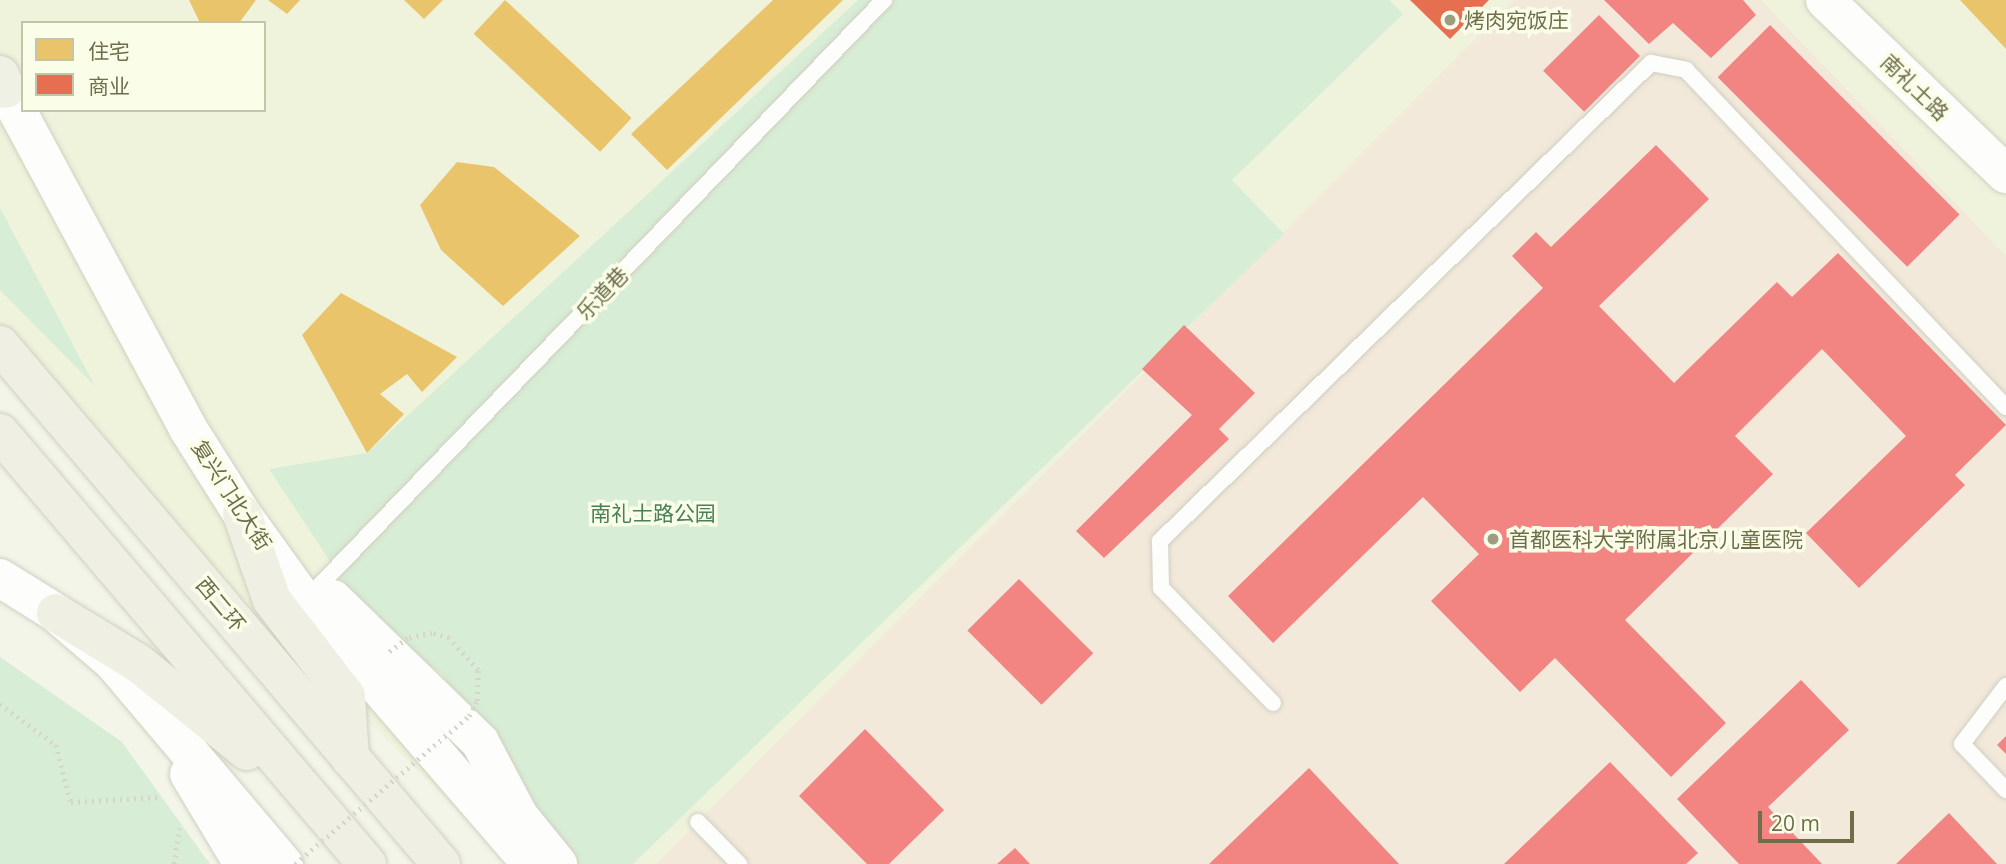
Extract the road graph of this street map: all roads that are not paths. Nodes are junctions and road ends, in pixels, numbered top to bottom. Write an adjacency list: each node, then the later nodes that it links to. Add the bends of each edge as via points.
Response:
1 (884, 0): 10 (lane, 乐道巷)
2 (1825, 0): 4 (street, 南礼士路)
3 (2, 81): 8 (street, 复兴门北大街, via 187,427)
4 (2006, 174)
5 (0, 345): 15 (highway, 西二环)
6 (2006, 407): 13 (lane, via 1686,70 1651,63 1160,541 1161,588)
7 (0, 433): 17 (highway)
8 (242, 514): 10 (street); 15 (highway, via 272,600 346,696); 23 (street, 复兴门北大街, via 306,603)
9 (0, 578): 11 (street)
10 (320, 585): 24 (street, via 480,742 519,816)
11 (56, 613): 14 (street); 17 (highway, via 138,663)
12 (2006, 686): 16 (lane, via 1962,744)
13 (1273, 703)
14 (162, 714): 19 (street, via 198,796); 20 (street)
15 (350, 758): 22 (highway, 西二环)
16 (2006, 790)
17 (317, 807): 21 (highway)
18 (698, 822): 25 (lane)
19 (243, 864)
20 (284, 864)
21 (367, 864)
22 (440, 864)
23 (531, 864)
24 (558, 864)
25 (739, 864)

